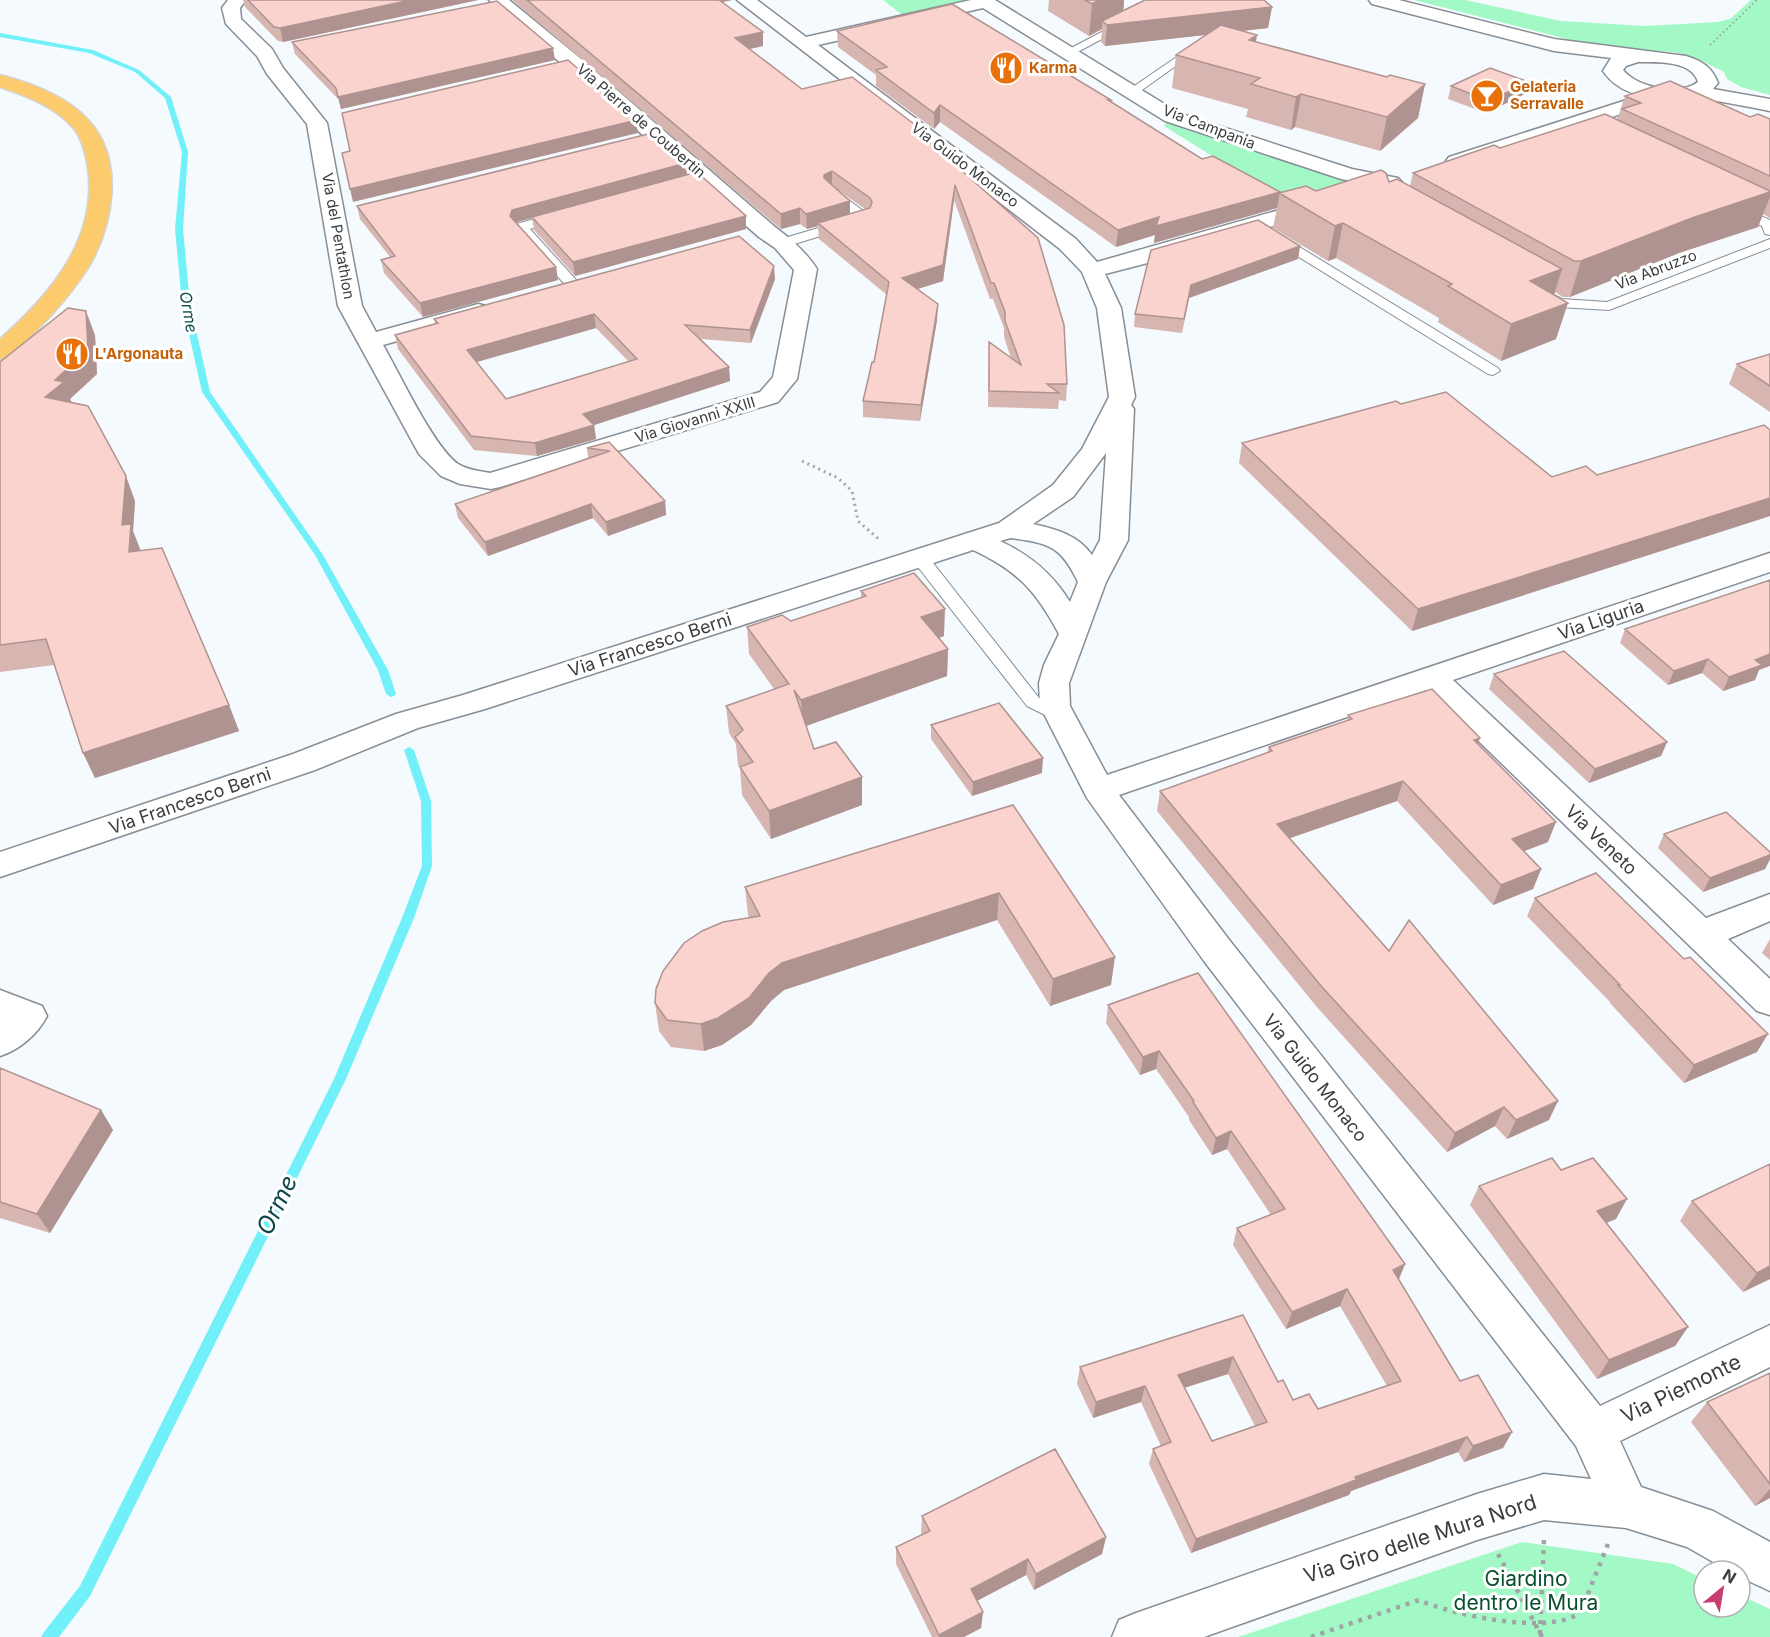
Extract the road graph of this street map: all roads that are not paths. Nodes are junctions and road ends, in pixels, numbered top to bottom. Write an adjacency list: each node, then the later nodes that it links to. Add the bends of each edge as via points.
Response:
1 (237, 0): 11 (street, Via del Pentathlon, via 231,8 232,20)
2 (746, 0): 7 (street, Via Guido Monaco)
3 (1377, 0): 9 (street)
4 (500, 2): 5 (street); 14 (street, Via Pierre de Coubertin)
5 (479, 9)
6 (1137, 16): 12 (lane)
7 (803, 43): 12 (street, Via Campania, via 986,2); 42 (street, Via Guido Monaco, via 1068,244)
8 (1199, 44): 20 (lane)
9 (1554, 45): 13 (street); 16 (street)
10 (287, 49): 11 (street)
11 (265, 53): 25 (street, Via del Pentathlon)
12 (1068, 53): 20 (street, Via Campania)
13 (1638, 56): 16 (street, via 1618,61); 17 (street, via 1666,57 1691,64)
14 (574, 63): 15 (street); 27 (street, Via Pierre de Coubertin)
15 (551, 69)
16 (1612, 71): 19 (street)
17 (1708, 78): 21 (street, via 1705,87); 23 (street)
18 (0, 81): 49 (main road, via 34,92 81,123 91,138 102,177 98,214 84,257 53,302)
19 (1628, 84): 22 (street); 26 (street)
20 (1131, 93): 31 (street, Via Campania, via 1172,117 1242,141 1348,175)
21 (1690, 93): 22 (street); 23 (street)
22 (1666, 94): 26 (street)
23 (1770, 105)
24 (341, 117): 25 (street)
25 (317, 123): 36 (street, Via del Pentathlon)
26 (1575, 128): 29 (street)
27 (659, 136): 28 (street); 39 (street, Via Pierre de Coubertin, via 699,179)
28 (635, 142)
29 (1436, 167)
30 (1414, 175): 31 (street)
31 (1391, 182): 37 (street)
32 (832, 192): 39 (lane, via 864,218)
33 (1726, 205): 38 (lane, via 1768,224)
34 (358, 210): 36 (street)
35 (567, 214): 44 (lane, via 521,227)
36 (334, 216): 48 (street, Via del Pentathlon, via 350,306)
37 (1255, 225): 42 (street); 50 (lane)
38 (1770, 231)
39 (775, 237): 40 (street); 52 (street, Via Giovanni XXIII, via 806,269 785,379 769,397)
40 (744, 238)
41 (1770, 243): 45 (lane, Via Abruzzo, via 1609,306 1559,303)
42 (1092, 270): 51 (street, via 1109,308)
43 (596, 279): 44 (street)
44 (573, 285): 46 (street)
45 (1530, 285)
46 (551, 291)
47 (494, 307): 48 (street)
48 (369, 341): 52 (street, Via del Pentathlon, via 432,454 450,470)
49 (0, 352)
50 (1493, 371)
51 (1122, 397): 53 (street, Via Francesco Berni, via 1094,452 1063,491); 57 (street, Via Guido Monaco, via 1114,540)
52 (491, 481)
53 (1009, 529): 54 (street, Via Francesco Berni); 57 (street, via 1038,533 1060,542 1078,554)
54 (974, 540): 55 (street, Via Francesco Berni); 58 (street, via 1038,576)
55 (920, 558): 60 (lane, via 1033,702); 62 (street, Via Francesco Berni, via 407,721 279,770)
56 (1770, 562): 59 (street, Via Liguria)
57 (1092, 582): 58 (street, Via Guido Monaco)
58 (1074, 634): 60 (street, Via Guido Monaco, via 1054,683 1055,706)
59 (1432, 678): 61 (street, Via Liguria); 64 (street, Via Veneto)
60 (1060, 716): 61 (street, Via Guido Monaco)
61 (1098, 790): 69 (street, Via Guido Monaco, via 1217,951)
62 (0, 865)
63 (1770, 907): 64 (street)
64 (1701, 935): 65 (street, Via Veneto)
65 (1770, 1001)
66 (14, 1010): 67 (street)
67 (0, 1041)
68 (1770, 1345): 69 (street, Via Piemonte)
69 (1592, 1431): 70 (street, Via Guido Monaco)
70 (1626, 1505): 71 (street, Via Giro delle Mura Nord, via 1697,1527); 72 (street, Via Giro delle Mura Nord, via 1544,1497)
71 (1770, 1568)
72 (1136, 1637)

